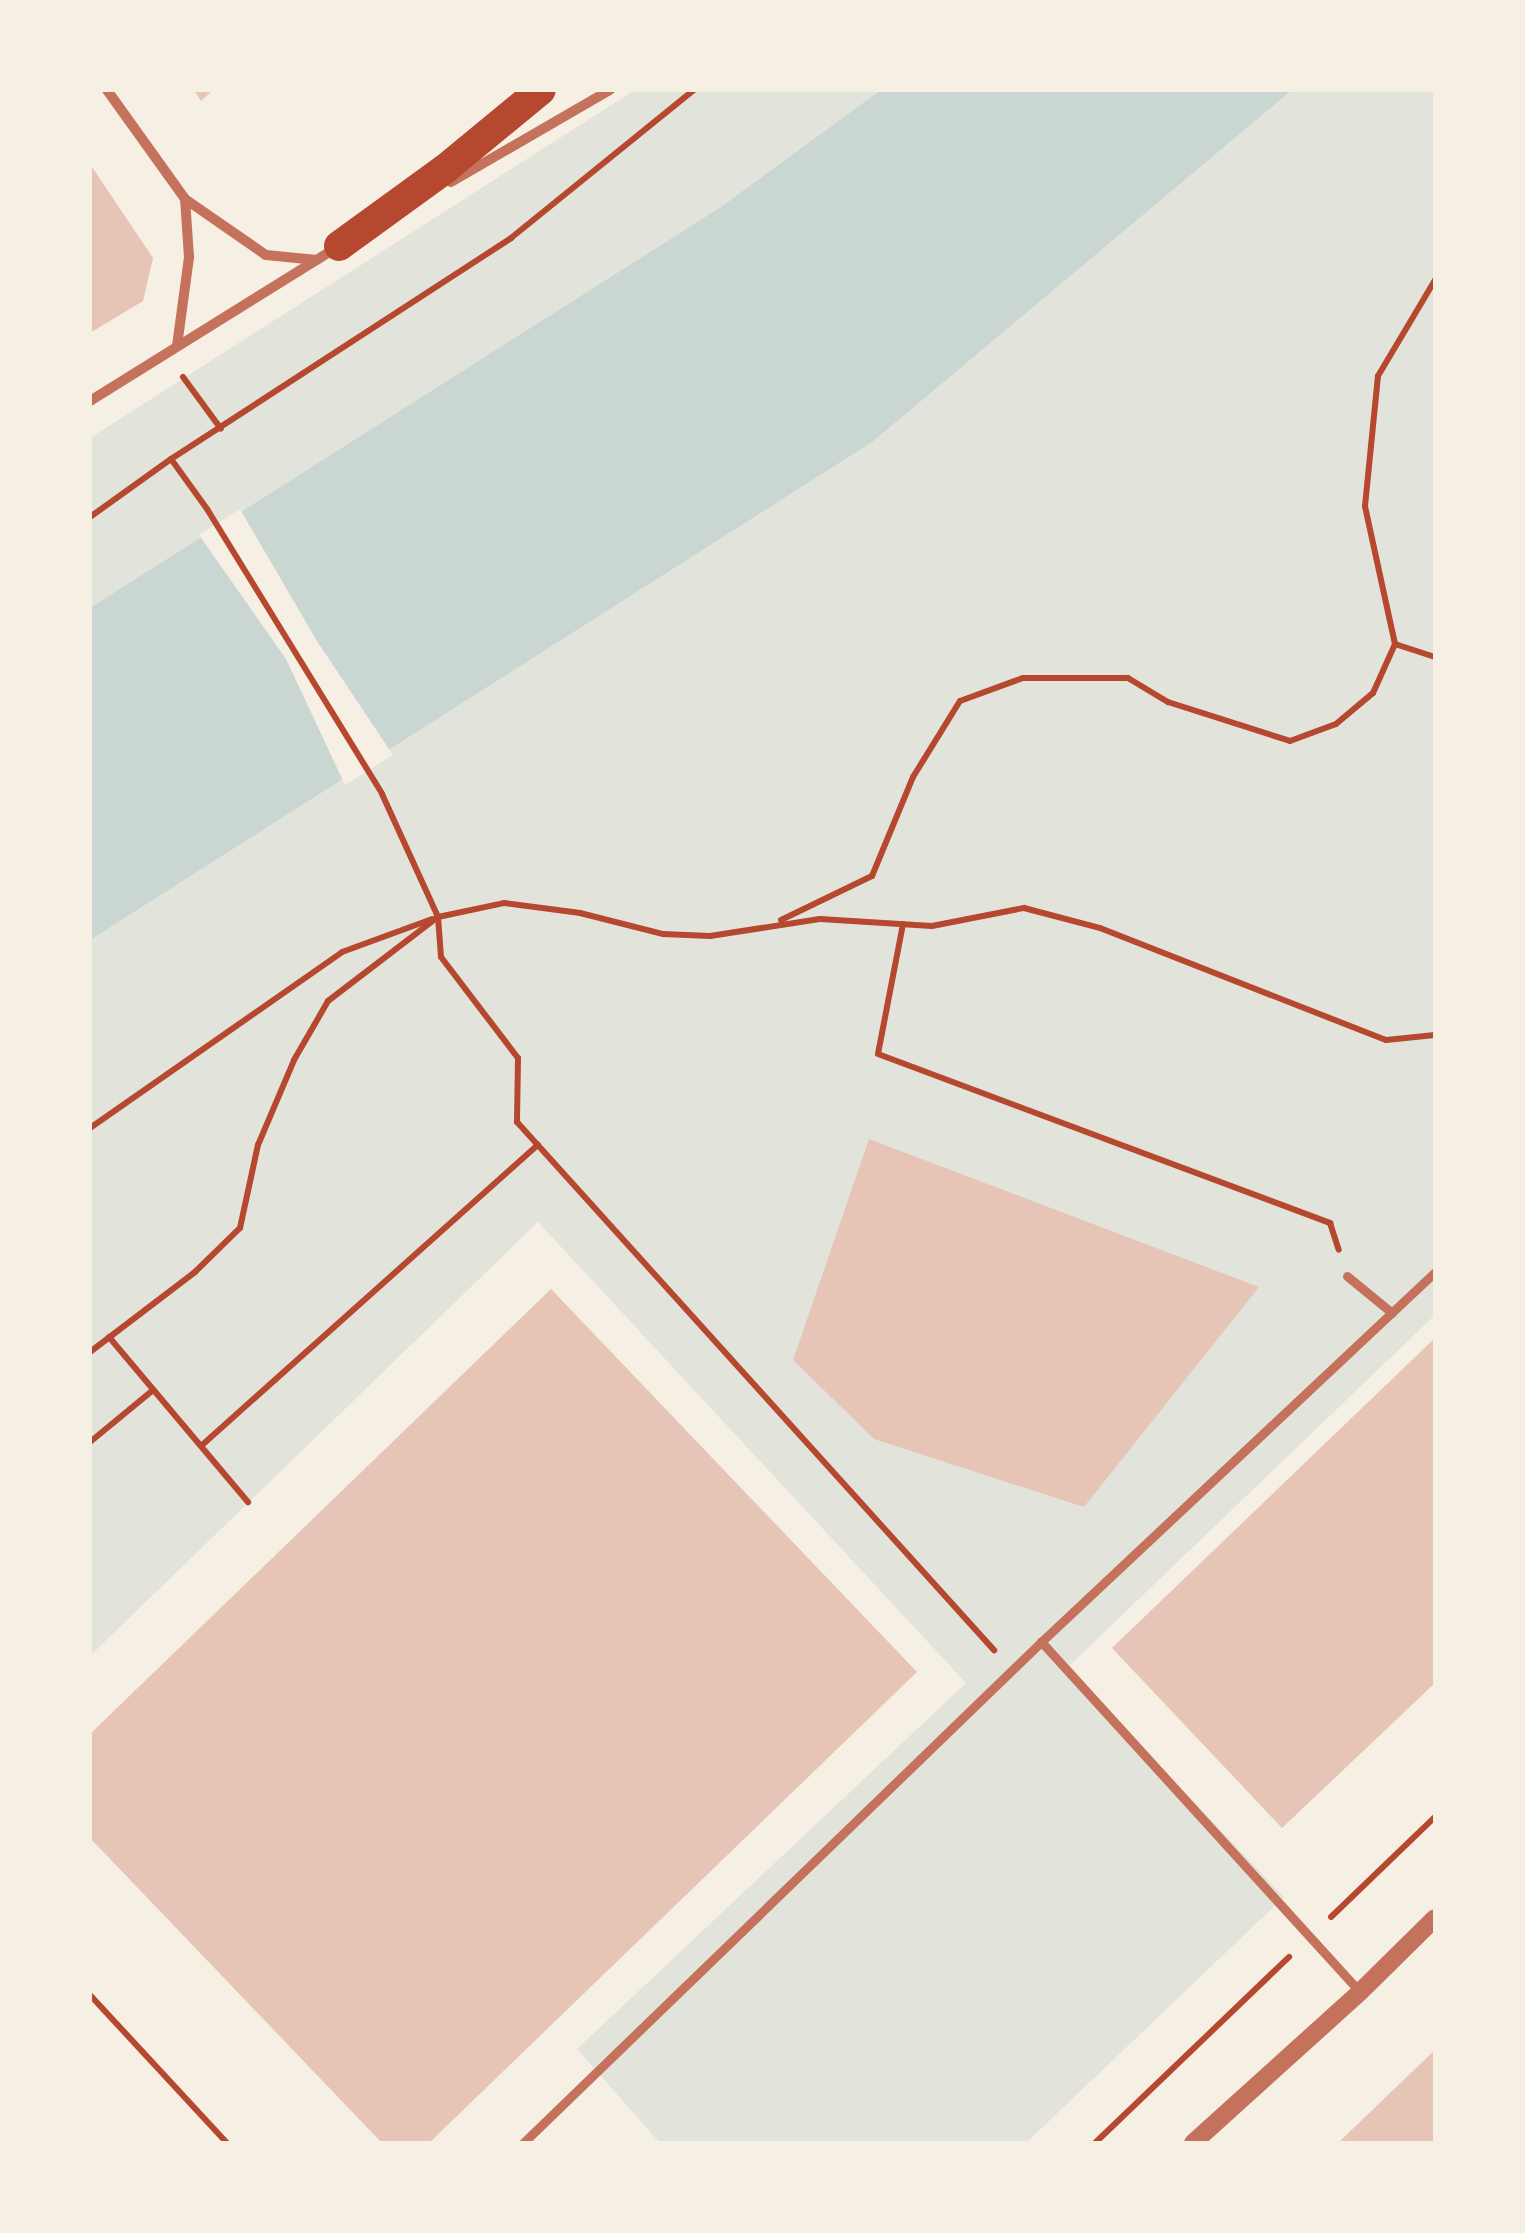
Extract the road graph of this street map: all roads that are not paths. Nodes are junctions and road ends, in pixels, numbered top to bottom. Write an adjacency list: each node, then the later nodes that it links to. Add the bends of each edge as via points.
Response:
1 (107, 90): 4 (street)
2 (541, 90): 5 (highway)
3 (610, 90): 5 (street)
4 (185, 199): 5 (street, via 266,255); 6 (street, via 189,257)
5 (328, 253): 6 (street)
6 (177, 346): 7 (street)
7 (90, 400)
8 (1435, 1272): 10 (street)
9 (1347, 1276): 10 (street)
10 (1392, 1313): 11 (street)
11 (1041, 1642): 13 (street); 14 (street)
12 (1435, 1918): 13 (street)
13 (1360, 1992): 15 (street)
14 (523, 2143)
15 (1193, 2143)

